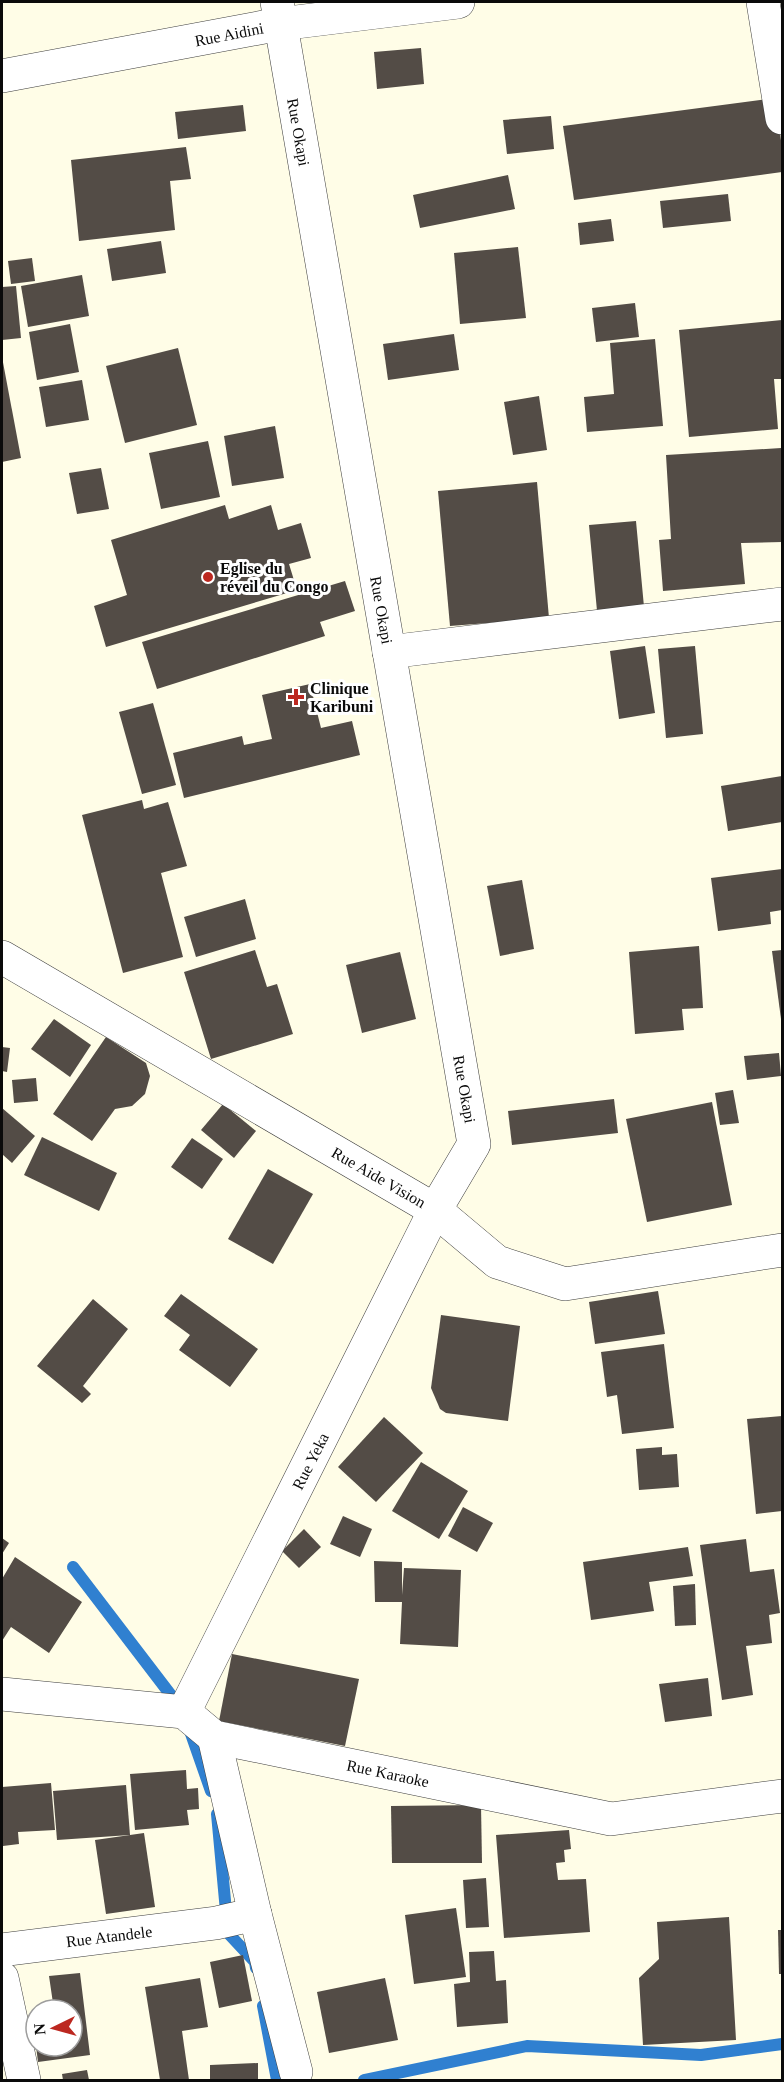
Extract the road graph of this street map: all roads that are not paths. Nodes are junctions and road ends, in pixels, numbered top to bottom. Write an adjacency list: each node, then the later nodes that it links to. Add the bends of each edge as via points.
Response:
1 (458, 2): 3 (street, Rue Aidini)
2 (763, 2): 5 (street)
3 (278, 13): 4 (street, Rue Aidini); 7 (street, Rue Okapi)
4 (2, 76)
5 (783, 118)
6 (783, 604): 7 (street)
7 (389, 652): 9 (street, Rue Okapi, via 474,1144)
8 (2, 957): 9 (street, Rue Aide Vision)
9 (435, 1210): 10 (street, Rue Aide Vision, via 497,1262 565,1284); 12 (street, Rue Yeka)
10 (783, 1250)
11 (2, 1694): 12 (street)
12 (184, 1712): 13 (street, Rue Karaoke)
13 (214, 1737): 14 (street, Rue Karaoke, via 611,1819); 15 (street)
14 (783, 1796)
15 (235, 1918): 16 (street, Rue Atandele); 18 (street)
16 (2, 1950)
17 (2, 1978): 19 (street)
18 (296, 2072)
19 (24, 2080)

